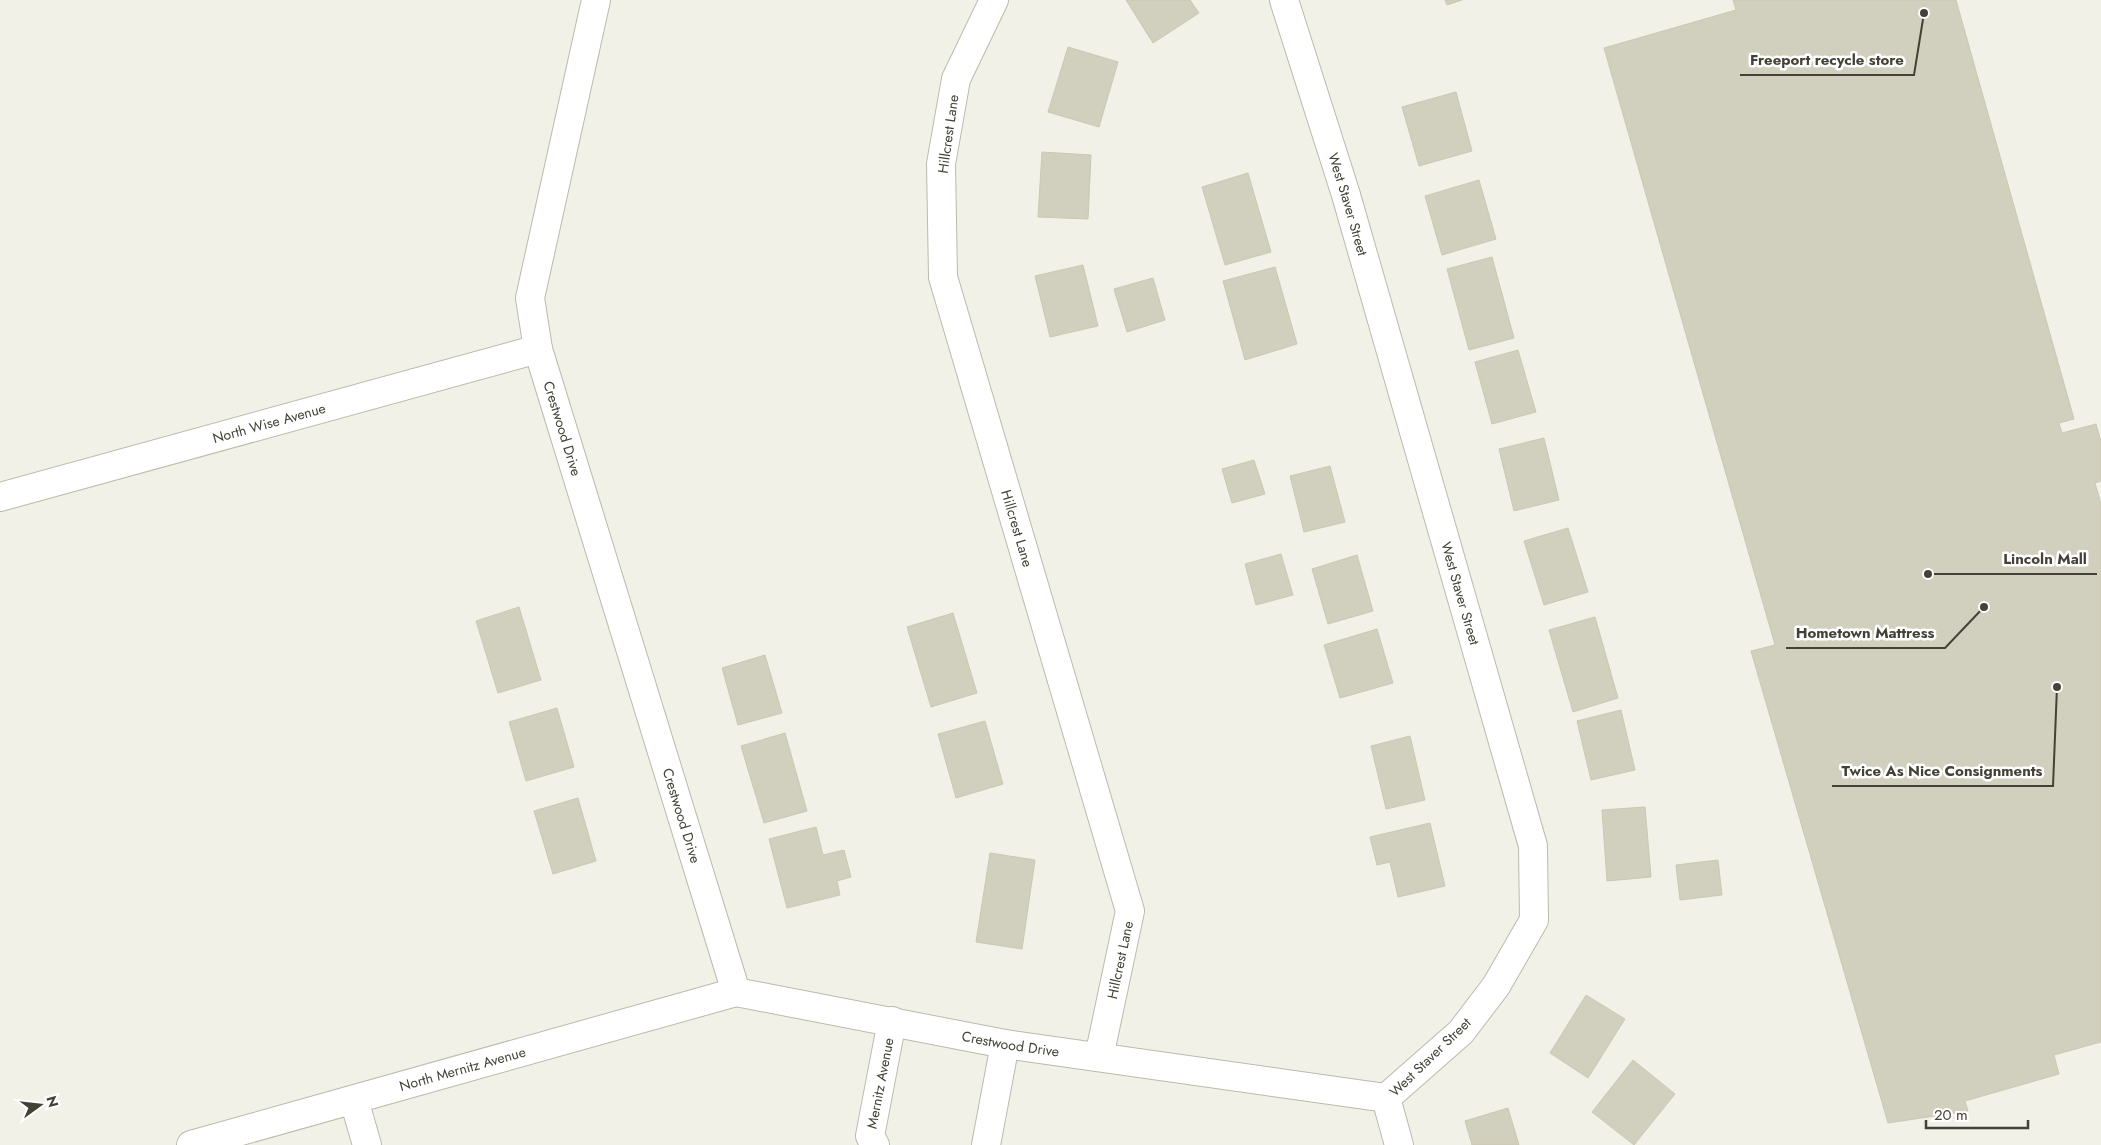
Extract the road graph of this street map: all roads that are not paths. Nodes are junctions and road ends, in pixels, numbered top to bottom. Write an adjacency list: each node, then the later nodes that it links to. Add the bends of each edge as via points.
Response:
1 (596, 0): 4 (street, Crestwood Drive, via 530,298)
2 (994, 0): 9 (street, Hillcrest Lane, via 956,78 941,164 943,278 1130,911)
3 (1284, 0): 10 (street, West Staver Street, via 1346,195 1533,846 1534,920 1496,986 1461,1032)
4 (538, 349): 5 (street, North Wise Avenue); 6 (street, Crestwood Drive)
5 (0, 497)
6 (736, 992): 7 (street, Crestwood Drive); 11 (street, North Mernitz Avenue)
7 (892, 1021): 8 (street, Crestwood Drive); 14 (street, Mernitz Avenue, via 870,1136)
8 (1006, 1044): 9 (street, Crestwood Drive); 15 (street)
9 (1099, 1057): 10 (street, Crestwood Drive)
10 (1386, 1098): 16 (street, West Staver Street)
11 (354, 1100): 12 (street, North Mernitz Avenue); 13 (street)
12 (191, 1145)
13 (367, 1145)
14 (875, 1145)
15 (986, 1145)
16 (1400, 1145)

